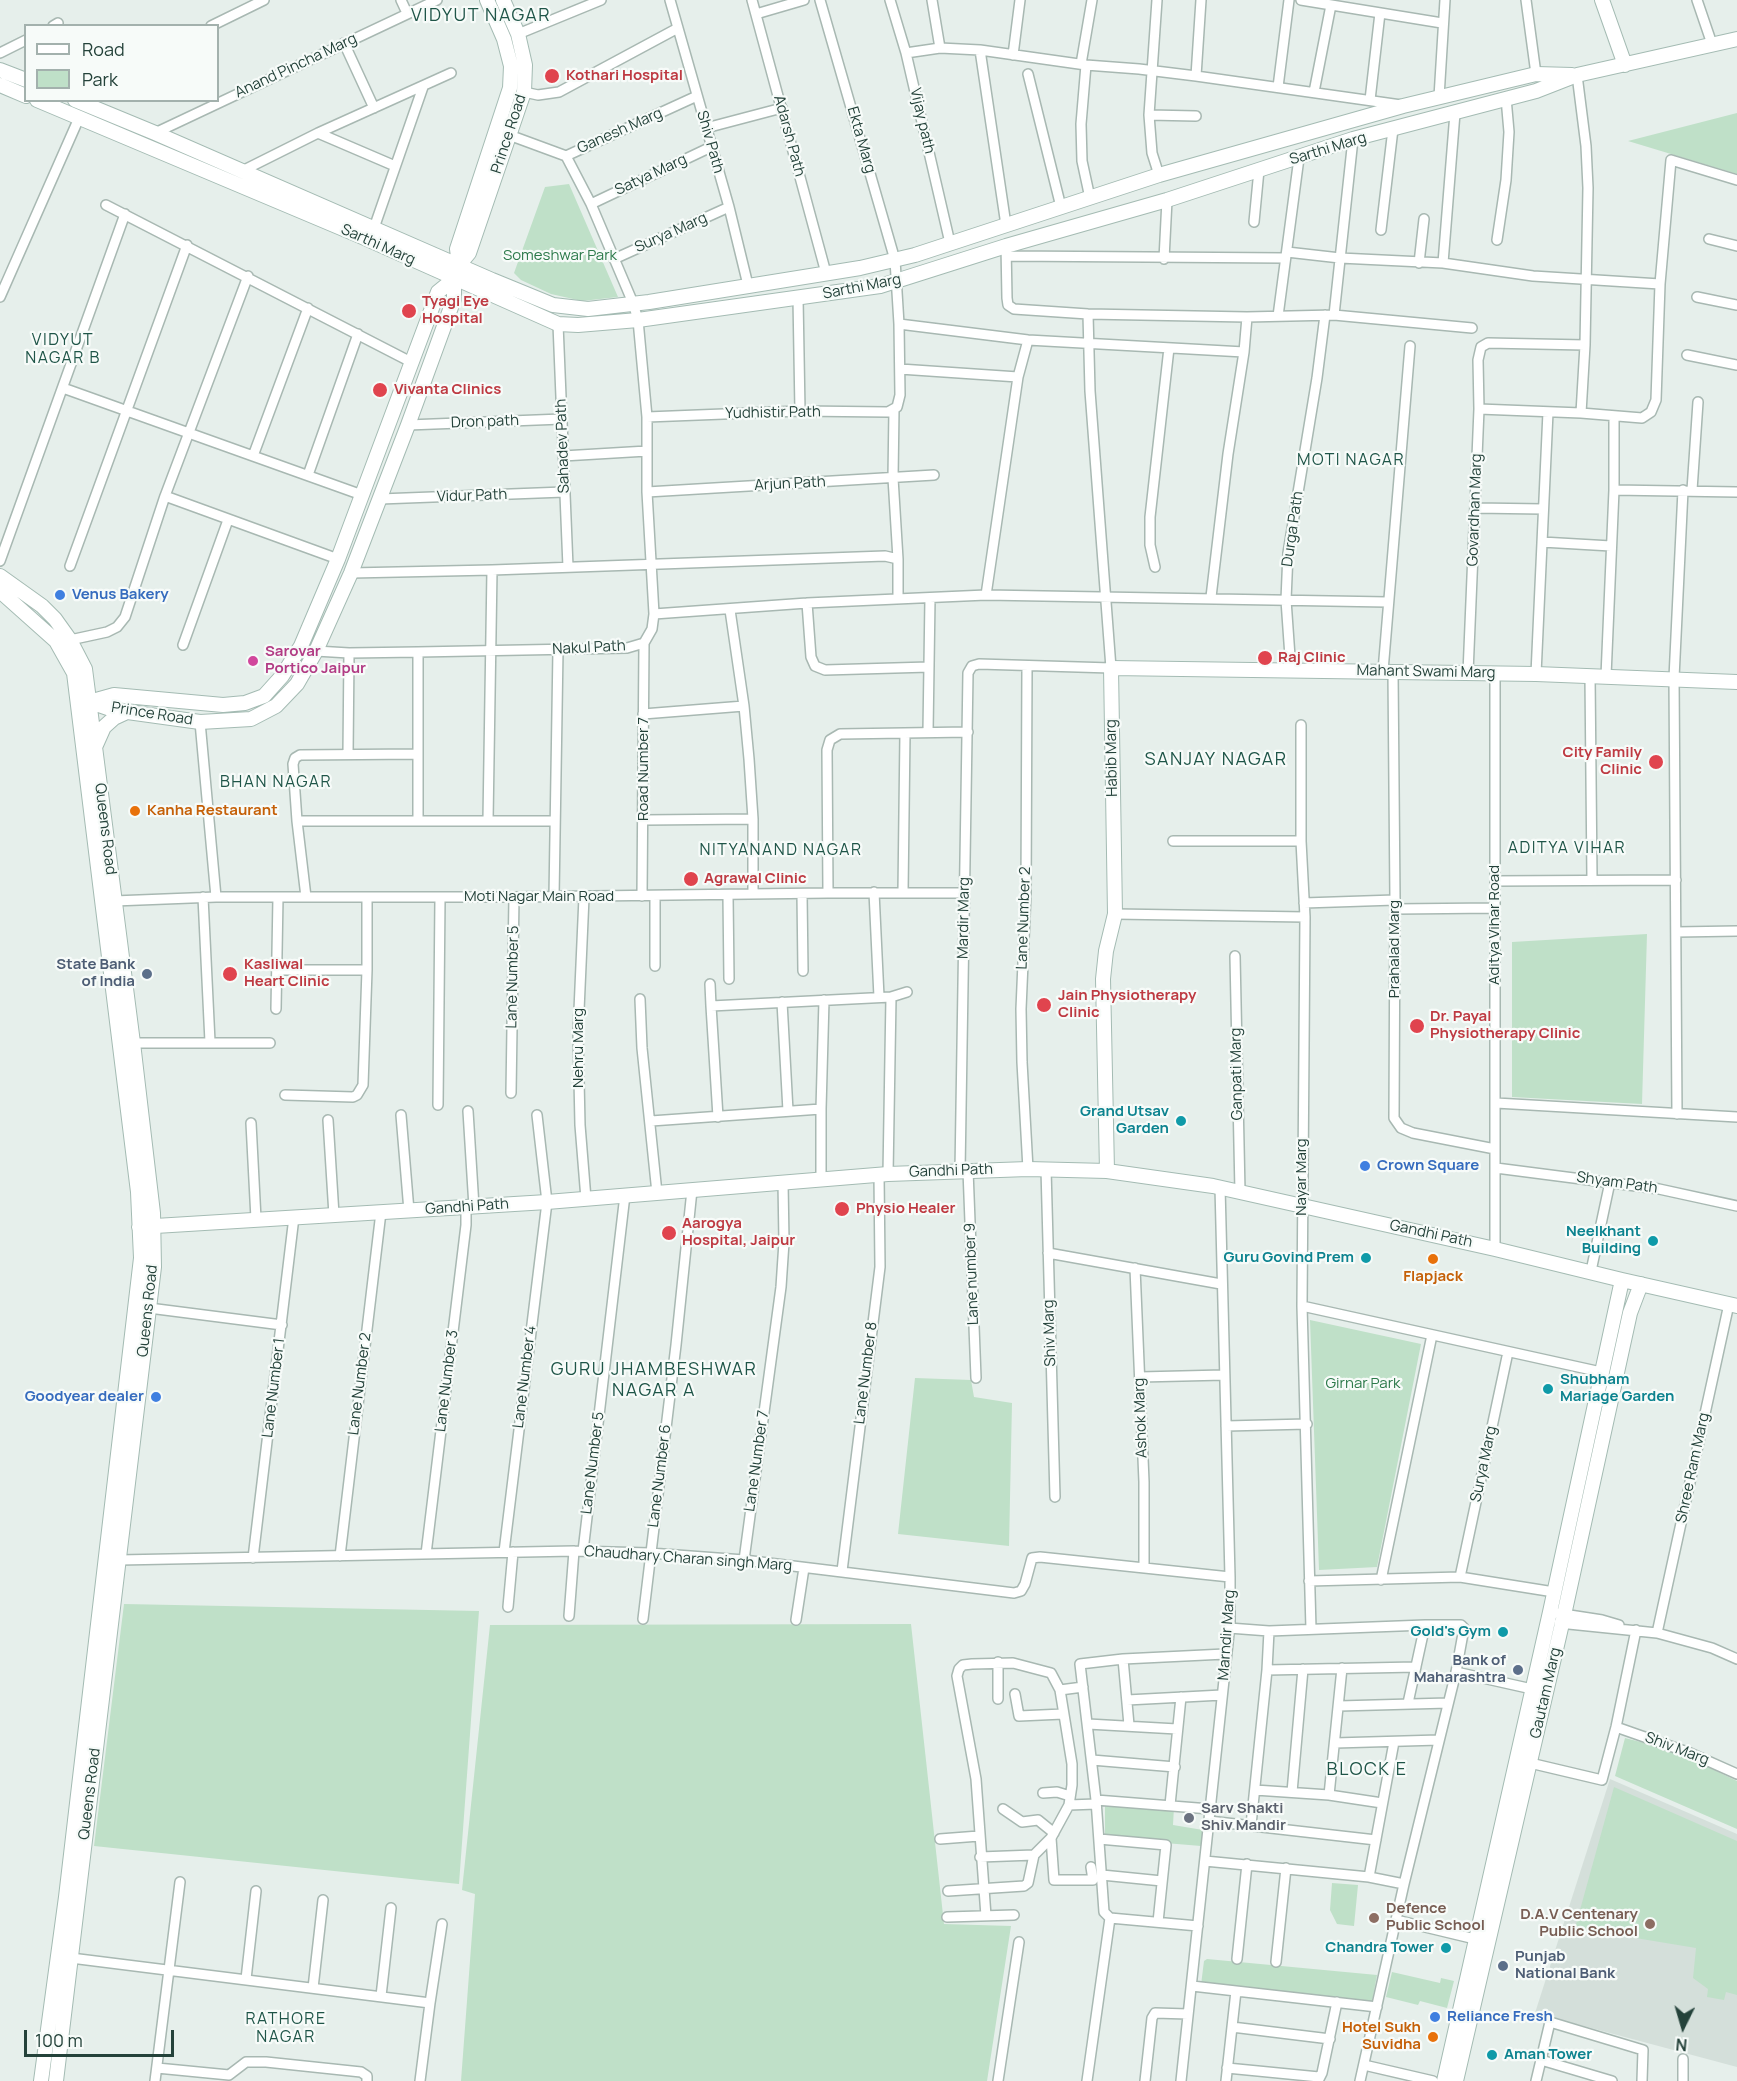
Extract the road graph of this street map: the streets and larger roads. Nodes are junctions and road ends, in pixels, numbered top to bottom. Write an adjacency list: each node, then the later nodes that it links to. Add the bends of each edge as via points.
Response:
1 (264, 0): 24 (street)
2 (401, 0): 27 (street)
3 (437, 0): 27 (street, Anand Pincha Marg)
4 (487, 0): 115 (street, Prince Road, via 504,39 511,66 510,88 457,249)
5 (503, 0): 33 (street, Prince Road)
6 (601, 0): 33 (street)
7 (670, 0): 32 (street, Shiv Path)
8 (752, 0): 29 (street, Adarsh Path)
9 (804, 0): 29 (street)
10 (820, 0): 112 (street, Ekta Marg)
11 (890, 0): 41 (street, Vijay path)
12 (932, 0): 38 (street)
13 (1020, 0): 42 (street)
14 (1092, 0): 43 (street)
15 (1157, 0): 46 (street)
16 (1201, 0): 51 (street)
17 (1288, 0): 55 (street)
18 (1307, 0): 25 (street)
19 (1365, 0): 26 (street)
20 (1445, 0): 30 (street)
21 (1526, 0): 49 (street)
22 (1602, 0): 44 (street)
23 (1697, 0): 37 (street)
24 (250, 3): 31 (street)
25 (1331, 5): 26 (street); 57 (street)
26 (1364, 10): 28 (street)
27 (407, 13): 36 (street, Anand Pincha Marg)
28 (1380, 13): 30 (street); 62 (street)
29 (756, 14): 68 (street, Adarsh Path)
30 (1442, 23): 60 (street)
31 (214, 24)
32 (678, 28): 56 (street, via 559,92); 59 (street, Shiv Path)
33 (518, 34): 56 (street, Prince Road, via 525,65)
34 (1737, 39): 37 (street, Sarthi Marg)
35 (24, 41): 40 (street)
36 (344, 43): 67 (street); 76 (street, Anand Pincha Marg)
37 (1712, 44): 44 (street, Sarthi Marg)
38 (939, 48): 39 (street); 41 (street)
39 (980, 50): 42 (street); 99 (street)
40 (0, 53)
41 (906, 53): 104 (street, Vijay path)
42 (1013, 55): 43 (street)
43 (1083, 65): 46 (street); 89 (street, via 1082,161)
44 (1625, 65): 50 (street, Sarthi Marg)
45 (0, 70): 52 (street)
46 (1153, 71): 51 (street); 70 (street)
47 (451, 73): 54 (street)
48 (1028, 74): 94 (street)
49 (1536, 75): 50 (street); 60 (street)
50 (1577, 75): 61 (street, Sarthi Marg, via 1551,87); 119 (street, via 1586,157)
51 (1196, 76): 55 (street)
52 (24, 79)
53 (1, 87): 58 (street)
54 (423, 87): 67 (street); 84 (street)
55 (1278, 87): 57 (street)
56 (524, 92): 78 (street, Prince Road)
57 (1314, 92): 62 (street)
58 (24, 95)
59 (697, 96): 74 (street, Shiv Path); 82 (street, Ganesh Marg)
60 (1439, 97): 66 (street)
61 (1506, 98): 69 (street, Sarthi Marg); 103 (street, via 1506,180)
62 (1370, 99): 66 (street)
63 (47, 102): 65 (street, Sarthi Marg)
64 (80, 102): 76 (street)
65 (62, 105): 72 (street, Sarthi Marg)
66 (1402, 106): 73 (street)
67 (374, 108): 77 (street)
68 (782, 108): 74 (street); 116 (street, Adarsh Path)
69 (1455, 113): 75 (street, Sarthi Marg); 114 (street)
70 (1149, 115): 71 (street); 86 (street, via 1152,153)
71 (1196, 117)
72 (79, 118): 80 (street, Sarthi Marg); 123 (street)
73 (1347, 121): 79 (street); 86 (street)
74 (706, 128): 81 (street, Shiv Path)
75 (1393, 129): 79 (street, Sarthi Marg); 101 (street)
76 (155, 133): 80 (street); 87 (street)
77 (318, 133): 84 (street); 87 (street)
78 (509, 135): 82 (street, Ganesh Marg); 115 (street, Prince Road, via 469,253)
79 (1351, 140): 83 (street, Sarthi Marg); 109 (street, Durga Path)
80 (148, 147): 87 (street, Sarthi Marg)
81 (711, 147): 91 (street, Satya Marg); 93 (street, Shiv Path)
82 (566, 156): 91 (street, Nakul Path)
83 (1299, 158): 85 (street, Sarthi Marg); 108 (street)
84 (394, 166): 100 (street)
85 (1259, 170): 90 (street, Sarthi Marg); 98 (street)
86 (1160, 175): 89 (street)
87 (248, 178): 100 (street); 118 (street, Sarthi Marg)
88 (1737, 180): 121 (street, via 1671,160)
89 (1090, 198): 94 (street); 96 (street)
90 (1167, 200): 96 (street, Sarthi Marg); 111 (street)
91 (591, 204): 110 (street, Nakul Path)
92 (106, 205): 95 (street)
93 (729, 207): 110 (street, Surya Marg); 122 (street, Shiv Path)
94 (1061, 207): 99 (street)
95 (125, 214): 105 (street); 149 (street)
96 (1100, 219): 107 (street, Sarthi Marg)
97 (1424, 219): 113 (street)
98 (1254, 222)
99 (1006, 225): 104 (street)
100 (374, 228): 115 (street)
101 (1381, 230)
102 (1708, 239): 106 (street)
103 (1497, 240)
104 (950, 243): 112 (street)
105 (187, 245): 117 (street); 153 (street)
106 (1737, 246)
107 (1007, 251): 111 (street); 120 (street, Sarthi Marg); 130 (street, via 1008,305 1014,309)
108 (1286, 255): 109 (street); 111 (street); 131 (street)
109 (1340, 258): 113 (street); 129 (street, Durga Path)
110 (614, 259): 126 (street, Nakul Path)
111 (1164, 259)
112 (895, 260): 116 (street); 120 (street, Ekta Marg)
113 (1419, 263): 114 (street)
114 (1443, 263): 119 (street)
115 (459, 265): 118 (street, Prince Road); 126 (street, via 553,305 588,309)
116 (826, 273): 122 (street)
117 (248, 276): 128 (street); 161 (street)
118 (454, 279): 134 (street, Sarthi Marg); 145 (street, Prince Road, via 438,292); 160 (street, Prince Road, via 454,299)
119 (1587, 280): 121 (street); 140 (street)
120 (897, 281): 125 (street, Sarthi Marg); 135 (street, Ekta Marg)
121 (1660, 284): 157 (street, via 1656,400 1651,412 1642,418)
122 (748, 285): 126 (street)
123 (0, 297)
124 (1697, 297): 127 (street)
125 (798, 298): 133 (street, Sarthi Marg); 154 (street)
126 (633, 303): 133 (street, Nakul Path)
127 (1737, 305)
128 (308, 308): 137 (street); 163 (street)
129 (1331, 312): 131 (street); 136 (street); 197 (street, Durga Path, via 1288,552)
130 (1088, 314): 132 (street); 139 (street, Habib Marg)
131 (1278, 316): 132 (street)
132 (1247, 317): 143 (street)
133 (638, 320): 134 (street, Sarthi Marg); 158 (street, Nakul Path)
134 (558, 324): 159 (street, Sahadev Path)
135 (899, 324): 138 (street); 147 (street, Ekta Marg)
136 (1472, 328)
137 (358, 334): 145 (street); 165 (street)
138 (1028, 340): 139 (street); 148 (street)
139 (1088, 344): 142 (street); 193 (street, Habib Marg)
140 (1585, 345): 152 (street, Govardhan Marg, via 1488,343 1482,347 1478,360); 156 (street)
141 (1410, 346): 198 (street, Prahalad Marg)
142 (1168, 348): 143 (street); 187 (street, via 1150,517)
143 (1244, 352): 194 (street)
144 (1687, 355): 146 (street)
145 (411, 362): 173 (street, Prince Road)
146 (1737, 364)
147 (900, 369): 148 (street); 151 (street, Ekta Marg)
148 (1018, 377): 192 (street)
149 (63, 388): 153 (street); 183 (street)
150 (1698, 402): 169 (street)
151 (896, 408): 154 (street, Yudhistir Path, via 888,412); 167 (street, Ekta Marg)
152 (1479, 410): 155 (street); 176 (street, Govardhan Marg)
153 (126, 411): 161 (street); 185 (street)
154 (800, 411): 158 (street, Yudhistir Path)
155 (1548, 411): 156 (street); 177 (street)
156 (1581, 413): 157 (street)
157 (1614, 416): 168 (street)
158 (647, 417): 162 (street, Nakul Path)
159 (562, 419): 160 (street, Dron path); 164 (street, Sahadev Path)
160 (408, 425): 175 (street, Prince Road)
161 (189, 433): 163 (street); 174 (street)
162 (647, 451): 164 (street); 171 (street, Nakul Path)
163 (253, 456): 165 (street)
164 (563, 456): 170 (street, Sahadev Path)
165 (308, 476): 173 (street)
166 (934, 476): 167 (street, Arjun Path)
167 (892, 478): 171 (street, Arjun Path); 181 (street, Ekta Marg)
168 (1614, 490): 169 (street); 180 (street)
169 (1687, 490): 172 (street); 222 (street)
170 (564, 492): 175 (street, Vidur Path); 186 (street, Sahadev Path)
171 (647, 492): 184 (street, Nakul Path)
172 (1737, 492)
173 (362, 495): 182 (street, Prince Road)
174 (165, 496): 178 (street); 202 (street, via 124,617 107,632)
175 (380, 499): 189 (street, Prince Road)
176 (1475, 508): 177 (street); 216 (street, Govardhan Marg)
177 (1543, 509): 179 (street)
178 (228, 519): 182 (street); 204 (street)
179 (1542, 542): 180 (street); 218 (street)
180 (1611, 546): 220 (street)
181 (898, 559): 184 (street, via 885,556); 196 (street, Ekta Marg)
182 (338, 560): 224 (street, Prince Road, via 301,646 264,696 223,705)
183 (0, 561)
184 (650, 565): 186 (street); 201 (street, Nakul Path)
185 (70, 566)
186 (568, 567): 188 (street)
187 (1155, 567)
188 (492, 570): 189 (street); 207 (street)
189 (351, 573): 206 (street, Prince Road)
190 (0, 576): 202 (street, Queens Road, via 42,606)
191 (0, 591): 225 (street, Queens Road, via 56,641 74,673)
192 (986, 595): 193 (street); 195 (street)
193 (1105, 596): 194 (street); 213 (street, Habib Marg)
194 (1211, 597): 197 (street)
195 (930, 598): 196 (street); 212 (street)
196 (898, 599): 199 (street)
197 (1286, 600): 198 (street); 214 (street, Durga Path)
198 (1387, 602): 215 (street, Prahalad Marg)
199 (807, 603): 200 (street); 212 (street, via 815,666)
200 (730, 610): 201 (street); 226 (street)
201 (654, 614): 203 (street, Nakul Path)
202 (70, 640): 221 (street, Queens Road)
203 (644, 643): 205 (street, Nakul Path, via 627,648); 228 (street, Road Number 7)
204 (183, 645)
205 (558, 650): 207 (street, Nakul Path); 240 (street)
206 (316, 651): 209 (street, Nakul Path); 229 (street, Prince Road, via 297,684 276,706 251,719)
207 (490, 651): 208 (street, Nakul Path); 239 (street)
208 (418, 652): 209 (street, Nakul Path); 236 (street)
209 (349, 653): 235 (street)
210 (972, 666): 211 (street, Mahant Swami Marg); 232 (street, Mardir Marg, via 968,673)
211 (1027, 666): 213 (street, Mahant Swami Marg); 309 (street, Lane Number 2, via 1021,1009)
212 (929, 667): 231 (street)
213 (1111, 668): 214 (street, Mahant Swami Marg); 270 (street, Habib Marg)
214 (1291, 671): 215 (street, Mahant Swami Marg)
215 (1388, 672): 216 (street, Mahant Swami Marg); 268 (street, Prahalad Marg)
216 (1468, 673): 217 (street, Mahant Swami Marg)
217 (1495, 674): 218 (street, Mahant Swami Marg); 247 (street, Aditya Vihar Road)
218 (1536, 674): 219 (street, Mahant Swami Marg)
219 (1590, 676): 220 (street, Mahant Swami Marg); 245 (street)
220 (1606, 676): 222 (street, Mahant Swami Marg)
221 (86, 678): 224 (street); 225 (street, Queens Road)
222 (1674, 678): 223 (street, Mahant Swami Marg); 246 (street)
223 (1737, 682)
224 (114, 695): 225 (street, Prince Road)
225 (83, 703): 227 (street, Prince Road); 234 (street, Queens Road); 332 (street, Queens Road, via 138,1192)
226 (744, 706): 228 (street); 237 (street)
227 (129, 712): 229 (street, Prince Road); 234 (street, via 104,727)
228 (643, 714): 241 (street, Road Number 7)
229 (200, 722): 258 (street)
230 (1302, 725): 244 (street, Nayar Marg)
231 (928, 732): 232 (street); 233 (street)
232 (968, 732): 251 (street, Mardir Marg)
233 (905, 733): 249 (street); 250 (street, via 840,734 830,740)
234 (95, 747): 266 (street, Queens Road)
235 (348, 754): 236 (street); 242 (street, via 295,758)
236 (418, 754): 238 (street)
237 (753, 819): 241 (street); 252 (street)
238 (418, 820): 239 (street); 242 (street)
239 (488, 820): 240 (street)
240 (555, 820): 262 (street)
241 (644, 820): 254 (street, Road Number 7)
242 (297, 821): 260 (street)
243 (1173, 841): 244 (street)
244 (1301, 841): 267 (street, Nayar Marg)
245 (1592, 879): 246 (street); 247 (street)
246 (1676, 880): 273 (street)
247 (1495, 881): 269 (street, Aditya Vihar Road)
248 (874, 892): 249 (street, Moti Nagar Main Road); 250 (street, Moti Nagar Main Road); 282 (street)
249 (903, 892): 251 (street, Moti Nagar Main Road)
250 (828, 893): 253 (street, Moti Nagar Main Road)
251 (964, 893): 311 (street, Mardir Marg)
252 (753, 894): 253 (street, Moti Nagar Main Road); 256 (street, Moti Nagar Main Road)
253 (802, 894): 278 (street)
254 (642, 896): 255 (street, Moti Nagar Main Road); 263 (street, Moti Nagar Main Road)
255 (655, 896): 256 (street, Moti Nagar Main Road); 275 (street)
256 (728, 896): 279 (street)
257 (203, 897): 258 (street, Moti Nagar Main Road); 266 (street, Moti Nagar Main Road); 289 (street)
258 (216, 897): 259 (street, Moti Nagar Main Road)
259 (278, 897): 260 (street, Moti Nagar Main Road); 276 (street)
260 (306, 897): 264 (street, Moti Nagar Main Road)
261 (514, 897): 262 (street, Moti Nagar Main Road); 265 (street, Moti Nagar Main Road); 292 (street, Lane Number 5)
262 (555, 897): 263 (street, Moti Nagar Main Road)
263 (584, 897): 322 (street, Nehru Marg, via 578,1033)
264 (367, 898): 265 (street, Moti Nagar Main Road); 277 (street)
265 (440, 898): 295 (street)
266 (114, 901): 291 (street, Queens Road)
267 (1304, 903): 268 (street); 271 (street, Nayar Marg)
268 (1395, 904): 269 (street); 307 (street, Prahalad Marg, via 1395,1118 1401,1128 1413,1133)
269 (1495, 908): 294 (street, Aditya Vihar Road)
270 (1115, 914): 271 (street); 312 (street, Habib Marg, via 1103,979)
271 (1305, 917): 324 (street, Nayar Marg)
272 (1737, 931): 273 (street)
273 (1677, 932): 300 (street)
274 (1235, 956): 319 (street, Ganpati Marg)
275 (655, 966)
276 (277, 970): 277 (street); 288 (street)
277 (367, 970): 293 (street, via 360,1091 353,1097)
278 (802, 971)
279 (729, 979)
280 (710, 984): 287 (street)
281 (907, 992): 283 (street)
282 (879, 997): 283 (street); 285 (street)
283 (891, 997): 313 (street, Lane Number 8)
284 (640, 999): 305 (street)
285 (824, 1000): 286 (street); 296 (street)
286 (782, 1002): 287 (street); 298 (street)
287 (711, 1006): 302 (street)
288 (276, 1010)
289 (210, 1042): 290 (street); 291 (street)
290 (270, 1042)
291 (133, 1043): 332 (street, Queens Road, via 152,1200)
292 (511, 1093)
293 (285, 1095)
294 (1496, 1103): 300 (street); 307 (street, Aditya Vihar Road)
295 (438, 1104)
296 (821, 1109): 298 (street); 314 (street)
297 (468, 1111): 326 (street, Lane Number 3)
298 (788, 1111): 302 (street)
299 (537, 1114): 323 (street, Lane Number 4)
300 (1677, 1114): 303 (street)
301 (401, 1115): 327 (street)
302 (718, 1117): 305 (street)
303 (1737, 1117)
304 (328, 1120): 329 (street)
305 (651, 1121): 320 (street)
306 (251, 1123): 331 (street)
307 (1496, 1149): 308 (street, Aditya Vihar Road)
308 (1496, 1168): 316 (street, Shyam Path); 333 (street, Aditya Vihar Road)
309 (1028, 1169): 310 (street, Gandhi Path); 311 (street, Gandhi Path)
310 (1046, 1169): 312 (street, Gandhi Path); 334 (street, Shiv Marg)
311 (964, 1171): 313 (street, Gandhi Path); 349 (street, Lane number 9)
312 (1107, 1171): 317 (street, Gandhi Path)
313 (883, 1174): 314 (street, Gandhi Path); 363 (street, Lane Number 8, via 880,1267)
314 (822, 1178): 315 (street, Gandhi Path)
315 (783, 1182): 318 (street, Gandhi Path); 360 (street, Lane Number 7, via 781,1287)
316 (1610, 1182): 325 (street, Shyam Path); 336 (street)
317 (1220, 1187): 319 (street, Gandhi Path); 338 (street, Marndir Marg)
318 (692, 1190): 320 (street, Gandhi Path); 355 (street, Lane Number 6)
319 (1240, 1192): 324 (street, Gandhi Path)
320 (657, 1193): 321 (street, Gandhi Path)
321 (625, 1196): 322 (street, Gandhi Path); 353 (street, Lane Number 5)
322 (586, 1198): 323 (street, Gandhi Path)
323 (547, 1202): 326 (street, Gandhi Path); 354 (street, Lane Number 4)
324 (1302, 1206): 333 (street, Gandhi Path); 341 (street, Nayar Marg)
325 (1737, 1206)
326 (470, 1207): 327 (street, Gandhi Path); 356 (street, Lane Number 3)
327 (409, 1211): 328 (street, Gandhi Path)
328 (381, 1212): 329 (street, Gandhi Path); 357 (street, Lane Number 2)
329 (334, 1215): 330 (street, Gandhi Path)
330 (294, 1217): 331 (street, Gandhi Path); 343 (street, Lane Number 1)
331 (256, 1219): 332 (street, Gandhi Path)
332 (146, 1226): 342 (street, Queens Road, via 154,1267); 477 (street, Queens Road)
333 (1495, 1249): 336 (street, Gandhi Path)
334 (1048, 1253): 335 (street); 352 (street, Shiv Marg)
335 (1135, 1268): 338 (street); 348 (street, Ashok Marg)
336 (1592, 1271): 337 (street, Gandhi Path)
337 (1622, 1280): 339 (street, Gandhi Path); 346 (street, Gautam Marg)
338 (1221, 1284): 347 (street, Marndir Marg)
339 (1641, 1284): 340 (street, Gandhi Path); 371 (street, Gautam Marg, via 1632,1305)
340 (1733, 1305): 379 (street, Shree Ram Marg)
341 (1302, 1306): 344 (street); 350 (street, Nayar Marg)
342 (149, 1308): 343 (street); 359 (street, Queens Road)
343 (282, 1325): 358 (street, Lane Number 1)
344 (1432, 1335): 345 (street); 366 (street)
345 (1508, 1352): 346 (street); 365 (street, Surya Marg)
346 (1601, 1372): 368 (street, Gautam Marg)
347 (1224, 1375): 348 (street); 351 (street, Marndir Marg)
348 (1140, 1377): 362 (street, Ashok Marg)
349 (976, 1378)
350 (1307, 1424): 351 (street); 367 (street, Nayar Marg)
351 (1226, 1426): 364 (street, Marndir Marg)
352 (1055, 1497)
353 (579, 1551): 354 (street, Chaudhary Charan singh Marg); 355 (street, Chaudhary Charan singh Marg); 370 (street, Lane Number 5)
354 (509, 1552): 356 (street, Chaudhary Charan singh Marg); 369 (street, Lane Number 4)
355 (650, 1553): 360 (street, Chaudhary Charan singh Marg); 372 (street, Lane Number 6)
356 (426, 1554): 357 (street, Chaudhary Charan singh Marg)
357 (340, 1556): 358 (street, Chaudhary Charan singh Marg)
358 (253, 1558): 359 (street, Chaudhary Charan singh Marg)
359 (119, 1560): 455 (street, Queens Road)
360 (744, 1560): 361 (street, Chaudhary Charan singh Marg)
361 (804, 1568): 363 (street, Chaudhary Charan singh Marg); 373 (street)
362 (1144, 1568): 363 (street, Chaudhary Charan singh Marg, via 1032,1558 1025,1584 1014,1593); 364 (street, Chaudhary Charan singh Marg)
363 (842, 1572)
364 (1230, 1576): 375 (street, Marndir Marg)
365 (1460, 1577): 366 (street); 368 (street)
366 (1381, 1580): 367 (street)
367 (1309, 1581): 376 (street, Nayar Marg)
368 (1554, 1592): 371 (street, Gautam Marg)
369 (508, 1607)
370 (569, 1616)
371 (1556, 1617): 377 (street, via 1602,1620); 391 (street, Gautam Marg); 409 (street, Gautam Marg)
372 (643, 1619)
373 (796, 1620)
374 (1425, 1625): 376 (street); 384 (street); 388 (street, via 1464,1628)
375 (1229, 1628): 378 (street); 380 (street, Marndir Marg)
376 (1311, 1629): 378 (street)
377 (1636, 1630): 379 (street); 403 (street)
378 (1269, 1631): 387 (street)
379 (1657, 1633): 382 (street)
380 (1226, 1654): 381 (street); 393 (street, Marndir Marg)
381 (1123, 1659): 389 (street, via 1080,1664); 396 (street)
382 (1737, 1659)
383 (998, 1662): 390 (street, via 1051,1673); 395 (street); 424 (street, via 963,1665 957,1676 976,1779)
384 (1416, 1667): 385 (street); 397 (street)
385 (1342, 1668): 386 (street); 399 (street)
386 (1303, 1669): 387 (street); 413 (street)
387 (1267, 1670): 412 (street)
388 (1456, 1672): 391 (street); 398 (street)
389 (1083, 1687): 390 (street); 401 (street)
390 (1060, 1689): 400 (street)
391 (1533, 1689): 453 (street, Gautam Marg)
392 (1015, 1694): 400 (street, via 1019,1716)
393 (1222, 1695): 394 (street); 421 (street, Marndir Marg)
394 (1181, 1697): 396 (street); 404 (street)
395 (998, 1700)
396 (1127, 1700): 402 (street)
397 (1408, 1703): 398 (street); 399 (street)
398 (1448, 1703): 405 (street)
399 (1339, 1706): 407 (street)
400 (1064, 1714): 416 (street, via 1072,1764)
401 (1088, 1724): 402 (street); 408 (street)
402 (1129, 1725): 404 (street)
403 (1616, 1727): 409 (street, via 1602,1780); 411 (street, Shiv Marg)
404 (1177, 1729): 410 (street)
405 (1439, 1740): 406 (street); 439 (street)
406 (1395, 1742): 407 (street); 418 (street)
407 (1335, 1743): 415 (street)
408 (1092, 1760): 410 (street); 417 (street)
409 (1530, 1763): 490 (street, Gautam Marg)
410 (1175, 1767): 419 (street)
411 (1737, 1774)
412 (1255, 1790): 413 (street); 423 (street)
413 (1292, 1792): 415 (street)
414 (1043, 1793): 416 (street, via 1057,1792)
415 (1329, 1796): 418 (street)
416 (1070, 1800): 417 (street); 425 (street)
417 (1096, 1802): 419 (street); 427 (street)
418 (1382, 1803): 428 (street)
419 (1170, 1805): 421 (street)
420 (1003, 1809): 425 (street, via 1022,1822 1038,1820)
421 (1210, 1809): 422 (street, Marndir Marg)
422 (1209, 1821): 423 (street); 431 (street, Marndir Marg)
423 (1251, 1825): 428 (street)
424 (980, 1836): 426 (street); 430 (street)
425 (1052, 1836): 429 (street); 433 (street, via 1054,1880 1093,1880)
426 (940, 1839)
427 (1100, 1839): 435 (street); 437 (street, via 1166,1845)
428 (1376, 1840): 436 (street)
429 (1034, 1855): 430 (street); 440 (street, via 1024,1886)
430 (980, 1857): 440 (street)
431 (1205, 1861): 432 (street); 452 (street, Marndir Marg)
432 (1247, 1864): 434 (street); 456 (street)
433 (1091, 1868)
434 (1286, 1869): 436 (street); 457 (street)
435 (1102, 1875): 437 (street); 448 (street, via 1104,1912)
436 (1369, 1877): 439 (street)
437 (1162, 1881): 450 (street)
438 (180, 1882): 458 (street)
439 (1404, 1884): 449 (street)
440 (983, 1888): 442 (street); 446 (street)
441 (256, 1891): 459 (street)
442 (948, 1892)
443 (322, 1900): 461 (street)
444 (391, 1908): 463 (street)
445 (1014, 1915): 446 (street)
446 (986, 1916): 447 (street)
447 (947, 1917)
448 (1110, 1918): 450 (street); 483 (street)
449 (1393, 1921): 453 (street); 466 (street)
450 (1158, 1922): 452 (street)
451 (442, 1924): 465 (street)
452 (1198, 1926): 460 (street, Marndir Marg)
453 (1475, 1939): 489 (street, Gautam Marg)
454 (1019, 1942): 482 (street)
455 (70, 1958): 458 (street); 478 (street, Queens Road)
456 (1237, 1959)
457 (1276, 1962)
458 (168, 1971): 459 (street); 473 (street)
459 (246, 1980): 461 (street)
460 (1192, 1986): 462 (street); 467 (street, Marndir Marg)
461 (313, 1988): 463 (street)
462 (1236, 1991): 464 (street); 468 (street)
463 (381, 1996): 465 (street)
464 (1337, 2002): 466 (street); 469 (street)
465 (430, 2003): 481 (street)
466 (1377, 2007): 472 (street)
467 (1188, 2013): 484 (street, via 1155,2013); 485 (street, Marndir Marg)
468 (1232, 2027): 469 (street); 474 (street)
469 (1330, 2039): 476 (street)
470 (1683, 2059): 494 (street)
471 (1541, 2060): 475 (street); 491 (street); 493 (street, via 1550,2022 1643,2050)
472 (1364, 2065): 487 (street); 488 (street)
473 (157, 2068): 479 (street); 480 (street, via 229,2075 246,2062 266,2062 361,2072)
474 (1227, 2068): 476 (street); 486 (street)
475 (1581, 2077): 492 (street)
476 (1318, 2079)
477 (41, 2081)
478 (56, 2081)
479 (155, 2081)
480 (367, 2081)
481 (420, 2081)
482 (998, 2081)
483 (1087, 2081)
484 (1144, 2081)
485 (1181, 2081)
486 (1226, 2081)
487 (1360, 2081)
488 (1433, 2081)
489 (1444, 2081)
490 (1456, 2081)
491 (1536, 2081)
492 (1612, 2081)
493 (1642, 2081)
494 (1683, 2081)

